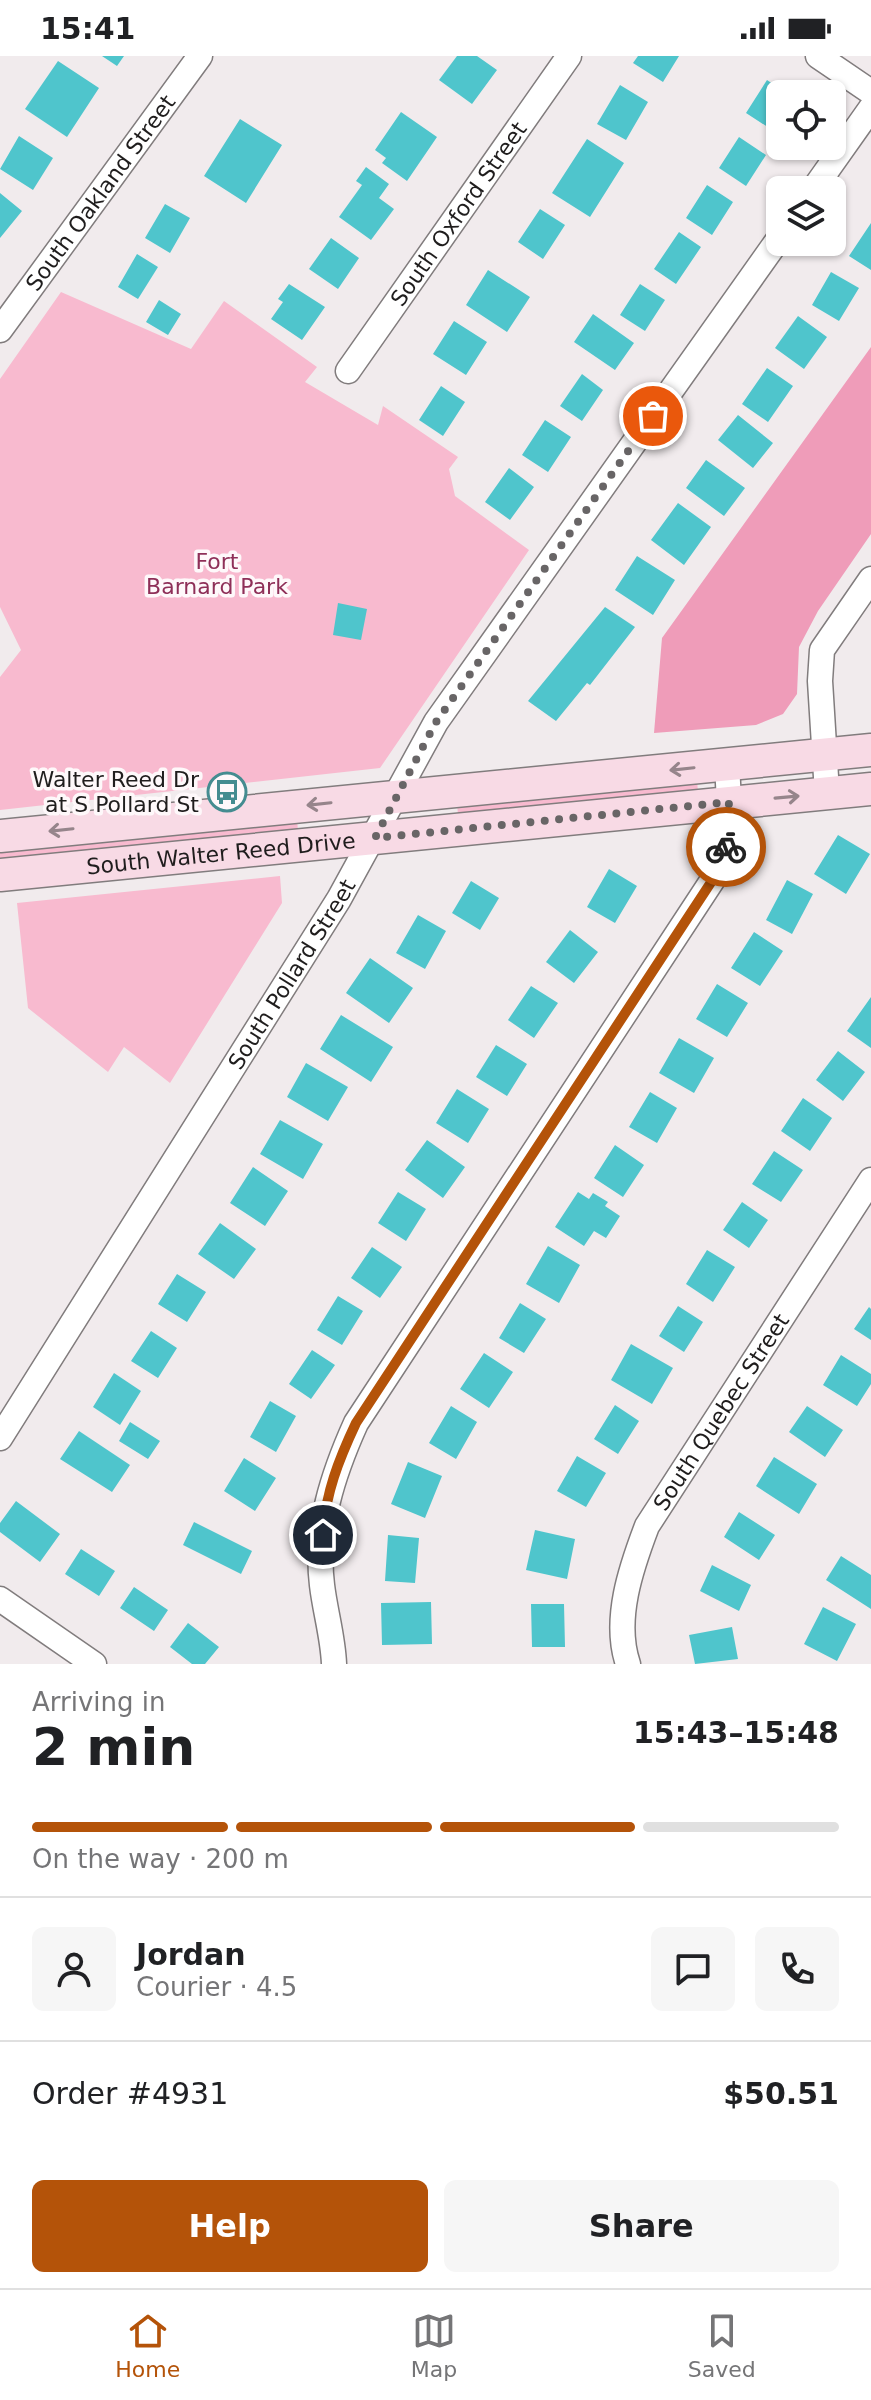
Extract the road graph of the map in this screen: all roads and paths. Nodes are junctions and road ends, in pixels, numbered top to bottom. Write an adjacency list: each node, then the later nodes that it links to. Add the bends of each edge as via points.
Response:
1 (200, 56): 8 (street, South Oakland Street)
2 (569, 56): 9 (street, South Oxford Street)
3 (818, 56): 4 (street)
4 (871, 92)
5 (871, 108): 6 (street)
6 (823, 176)
7 (767, 256): 16 (street, South Pollard Street, via 436,722)
8 (0, 330)
9 (348, 371)
10 (871, 579): 12 (street, via 822,650)
11 (871, 750): 12 (main road, South Walter Reed Drive)
12 (825, 755): 13 (main road, South Walter Reed Drive); 15 (street)
13 (727, 764): 16 (main road, South Walter Reed Drive, one-way to 16); 17 (street)
14 (871, 789): 15 (main road, South Walter Reed Drive)
15 (827, 793): 17 (main road, South Walter Reed Drive, one-way to 15)
16 (397, 797): 18 (main road, South Walter Reed Drive, one-way to 18); 19 (street, South Pollard Street)
17 (729, 802): 19 (main road, South Walter Reed Drive); 25 (street, via 725,861 356,1423 324,1511 322,1583)
18 (0, 836)
19 (375, 838): 20 (main road, South Walter Reed Drive); 22 (street, South Pollard Street)
20 (0, 875)
21 (871, 1180): 26 (street, South Quebec Street, via 647,1526 631,1569 624,1616)
22 (0, 1438)
23 (0, 1599): 24 (street)
24 (94, 1664)
25 (334, 1664)
26 (628, 1664)

